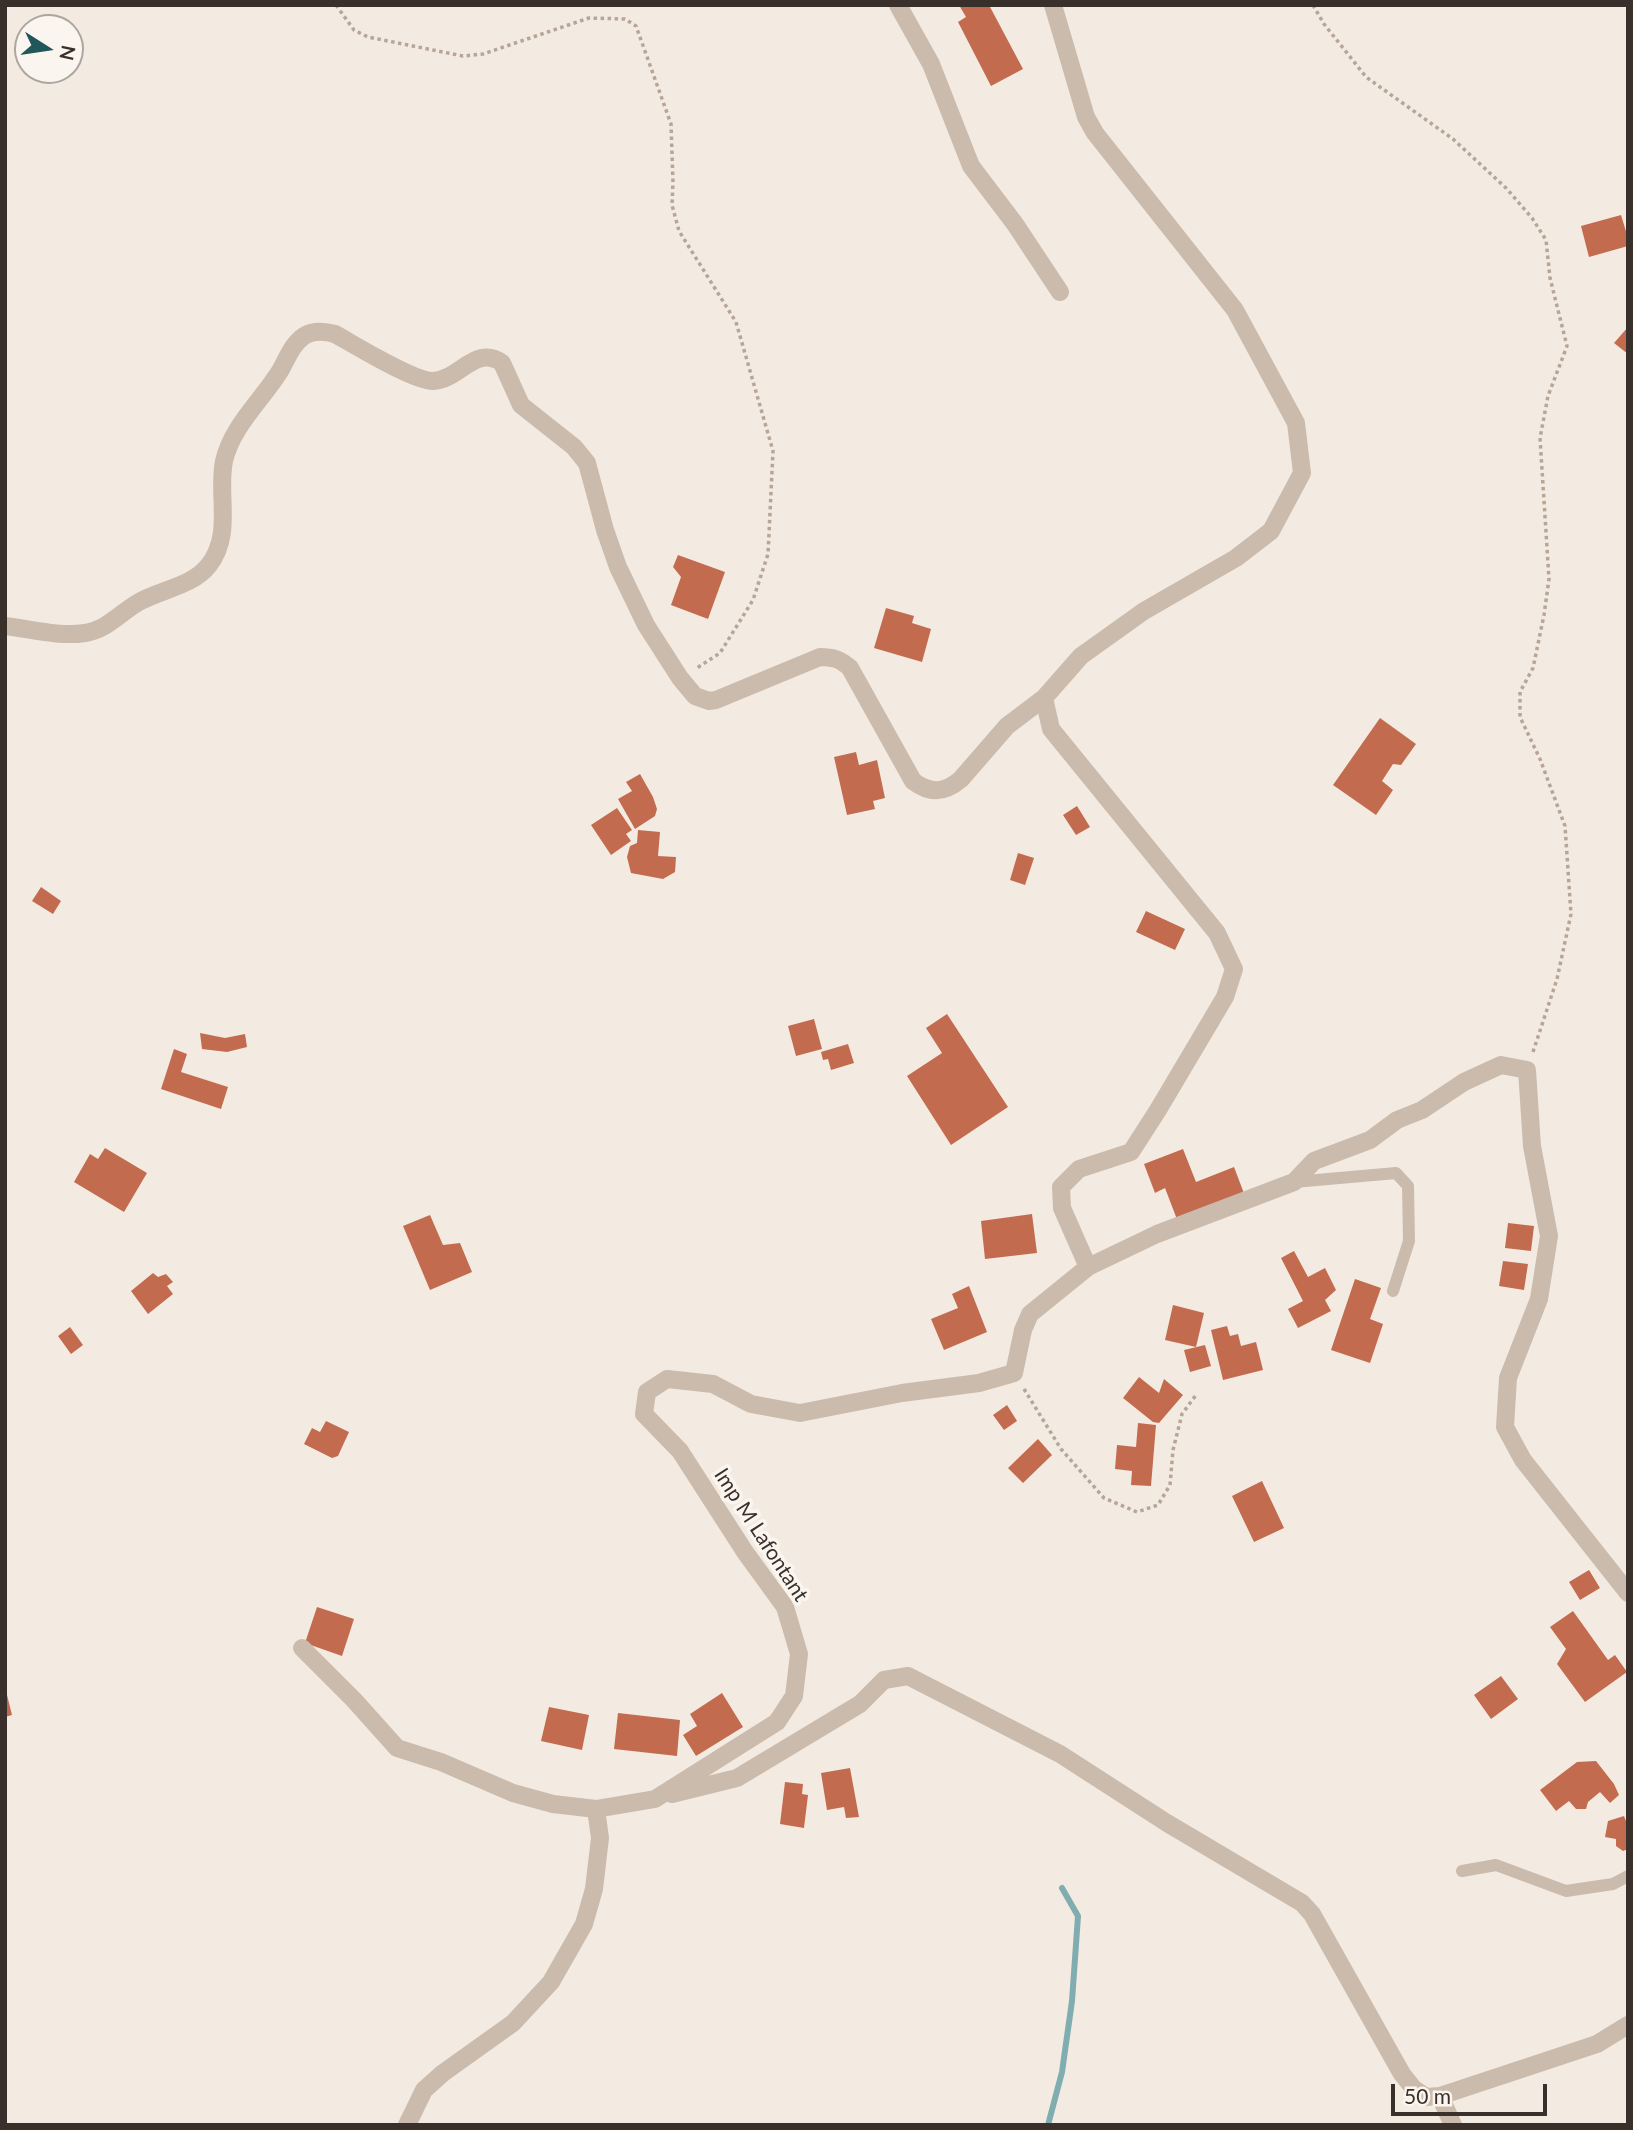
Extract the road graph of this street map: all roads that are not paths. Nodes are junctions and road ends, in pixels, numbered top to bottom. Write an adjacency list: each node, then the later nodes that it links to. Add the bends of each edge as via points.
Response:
1 (898, 5): 3 (street, via 931,64 971,166)
2 (1053, 5): 5 (street, via 1086,117 1235,310 1296,423 1302,473 1271,531 1081,656)
3 (1060, 292)
4 (5, 626): 5 (street, via 85,633 114,621 138,602 199,575 217,552 223,535 223,471 230,443 297,342 325,331 426,380 440,380 484,357 502,363 521,405 587,463 618,567 646,625 695,696 716,700 820,657 833,657 849,668 913,781 936,791 952,787 1007,726)
5 (1044, 698): 7 (street, via 1051,729 1217,933 1234,968 1225,997 1131,1152 1079,1169 1062,1187 1062,1208)
6 (1294, 1182): 7 (street, via 1157,1234); 8 (lane, via 1396,1173 1408,1186 1409,1241); 9 (street, via 1314,1161 1370,1140 1464,1082 1501,1065 1527,1070 1532,1146 1549,1236 1539,1299 1508,1378 1505,1427 1523,1460)
7 (1088, 1267): 11 (street, Imp M Lafontant, via 1030,1314 1014,1373 800,1413 751,1404 713,1384 667,1378 647,1392 644,1414 680,1451 785,1607 799,1654 794,1696 777,1722)
8 (1393, 1291)
9 (1628, 1593)
10 (302, 1648): 12 (street, Imp M Lafontant, via 397,1748 513,1793)
11 (655, 1799): 12 (street, Imp M Lafontant); 16 (street, via 737,1778 860,1704 884,1680 908,1676 1060,1754 1302,1903 1402,2074 1426,2097)
12 (596, 1809): 17 (street, via 600,1838 594,1889 584,1924 551,1982 513,2023 424,2090)
13 (1462, 1871): 14 (lane, via 1496,1865 1566,1891 1613,1884)
14 (1628, 1876)
15 (1628, 2025): 16 (street, via 1597,2045)
16 (1440, 2096): 18 (street)
17 (407, 2125)
18 (1454, 2125)

